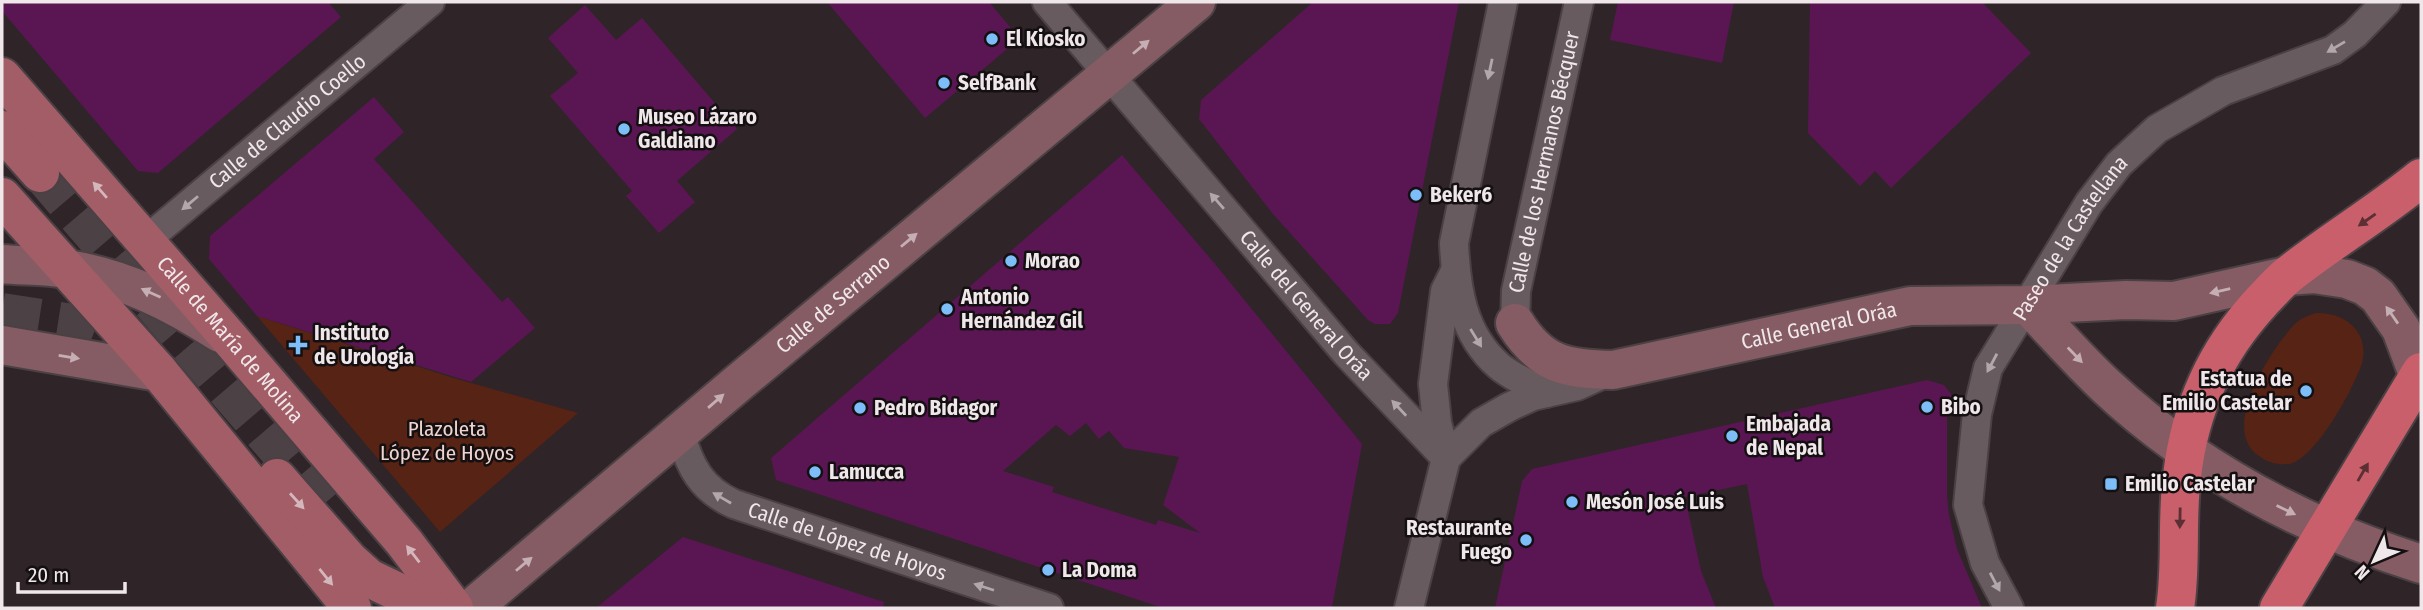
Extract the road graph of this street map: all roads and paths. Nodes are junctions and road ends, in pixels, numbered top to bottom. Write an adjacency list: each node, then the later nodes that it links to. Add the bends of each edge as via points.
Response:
1 (430, 2): 13 (street, Calle de Claudio Coello, one-way to 13)
2 (1047, 2): 7 (street, Calle del General Oráa)
3 (1196, 2): 7 (street, Calle de Serrano, one-way to 3)
4 (1503, 2): 16 (street, one-way to 16, via 1454,243)
5 (1579, 2): 19 (street, Calle de los Hermanos Bécquer, via 1516,291)
6 (2386, 2): 18 (street, Paseo de la Castellana, one-way to 18, via 2333,50 2223,91 2157,129 2119,164 2089,203)
7 (1108, 75): 26 (street, Calle de Serrano, one-way to 7); 28 (street, Calle del General Oráa, one-way to 7, via 1346,353)
8 (2, 77): 13 (main road, Calle de María de Molina, one-way to 8)
9 (2, 130): 10 (main road)
10 (40, 173)
11 (2421, 178): 17 (highway, one-way to 17)
12 (2, 197): 15 (main road)
13 (145, 241): 20 (main road, Calle de María de Molina)
14 (2, 264): 15 (street)
15 (65, 268): 20 (street, one-way to 15, via 154,294); 23 (main road)
16 (1455, 270): 25 (street, one-way to 25, via 1471,332 1483,350 1500,367); 28 (street, via 1445,291 1433,384)
17 (2286, 276): 18 (street, Calle General Oráa, one-way to 18, via 2174,301); 24 (street, one-way to 17, via 2401,329 2378,296 2365,286 2333,275); 27 (highway, via 2241,326 2212,369)
18 (2028, 305): 22 (street, Calle General Oráa, via 1902,307); 27 (street, one-way to 27, via 2107,387); 37 (street, Paseo de la Castellana, one-way to 37, via 1988,368 1974,433 1968,505 1985,563)
19 (1515, 323): 22 (street, Calle General Oráa, via 1537,351 1558,363 1574,369)
20 (231, 340): 33 (main road, Calle de María de Molina, one-way to 20, via 404,542)
21 (2, 345): 23 (street, one-way to 23)
22 (1613, 370): 25 (street)
23 (159, 372): 31 (main road, one-way to 31); 32 (main road, one-way to 32, via 203,400 231,426 369,578)
24 (2421, 377): 29 (highway, one-way to 24)
25 (1546, 393): 28 (street, via 1481,423)
26 (680, 433): 34 (street, Calle de Serrano, one-way to 26); 35 (street, Calle de López de Hoyos, one-way to 26, via 717,496 688,461)
27 (2186, 450): 29 (street, one-way to 29, via 2225,477); 38 (highway, one-way to 38)
28 (1446, 458): 36 (street)
29 (2326, 529): 30 (street); 39 (highway)
30 (2421, 564)
31 (352, 608)
32 (431, 608)
33 (454, 608)
34 (472, 608)
35 (1049, 608)
36 (1409, 608)
37 (2009, 608)
38 (2175, 608)
39 (2279, 608)

